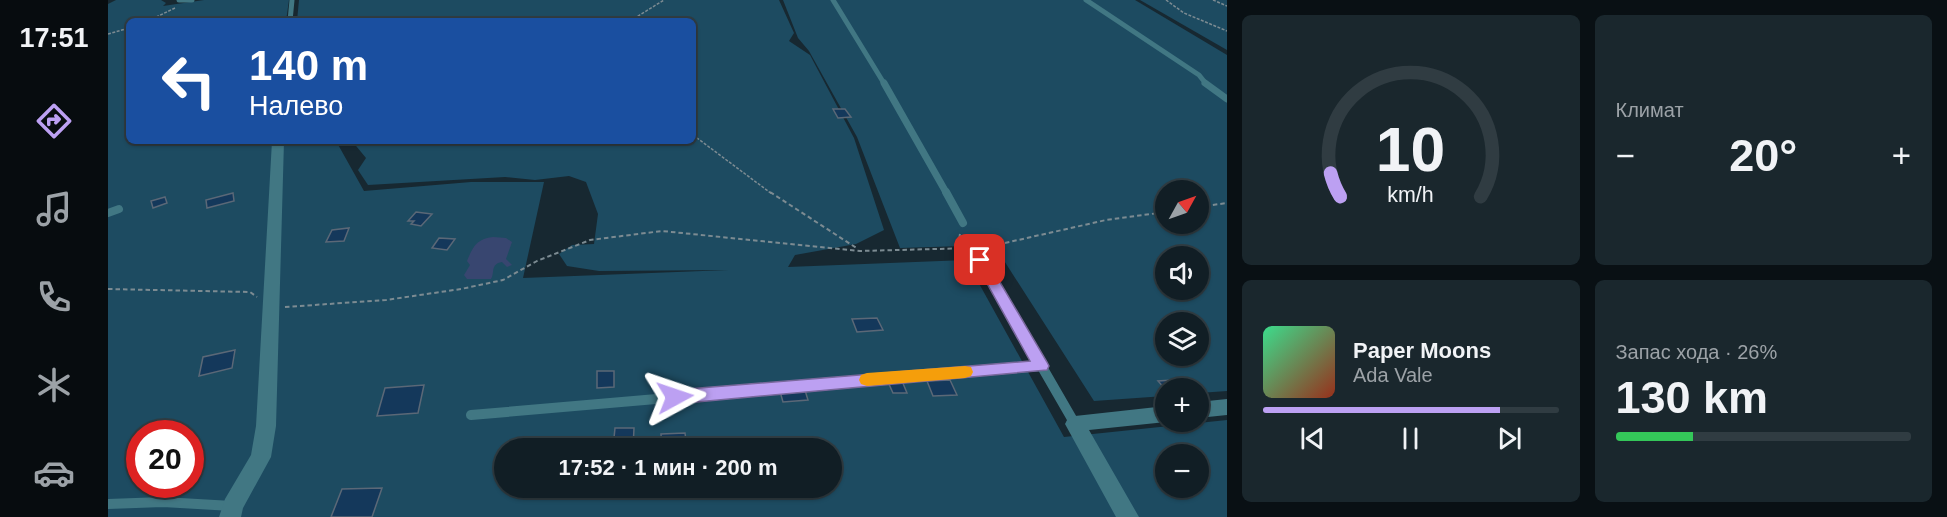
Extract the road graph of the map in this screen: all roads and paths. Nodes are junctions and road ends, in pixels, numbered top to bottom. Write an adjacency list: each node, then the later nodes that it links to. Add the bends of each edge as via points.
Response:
1 (179, 0): 9 (lane)
2 (192, 0): 9 (lane)
3 (292, 0): 12 (lane)
4 (664, 0): 13 (path)
5 (833, 0): 25 (lane)
6 (1086, 0): 17 (lane, via 1199,75)
7 (1167, 0): 15 (path, via 1184,13)
8 (1213, 0): 10 (path)
9 (186, 1): 11 (path)
10 (1227, 6)
11 (154, 18)
12 (290, 18)
13 (635, 18)
14 (126, 29): 16 (path)
15 (1227, 31)
16 (108, 34)
17 (1227, 99)
18 (696, 137): 27 (path, via 764,190)
19 (278, 144): 30 (street)
20 (1227, 203): 21 (path)
21 (1209, 205)
22 (119, 209): 23 (lane)
23 (108, 213)
24 (1155, 214): 26 (path)
25 (963, 223): 26 (path, via 959,240)
26 (968, 249): 27 (path); 28 (path)
27 (861, 251): 30 (path, via 662,231 590,240 537,261 503,280 460,289 386,300)
28 (980, 260): 31 (lane)
29 (108, 289): 30 (path, via 250,292)
30 (271, 309): 38 (street, via 261,457)
31 (1041, 366): 34 (lane); 36 (lane)
32 (1227, 407): 33 (street)
33 (1209, 409)
34 (471, 415)
35 (1155, 415): 36 (street)
36 (1075, 424): 39 (street)
37 (108, 504): 38 (lane, via 164,502)
38 (231, 512)
39 (1128, 517)

